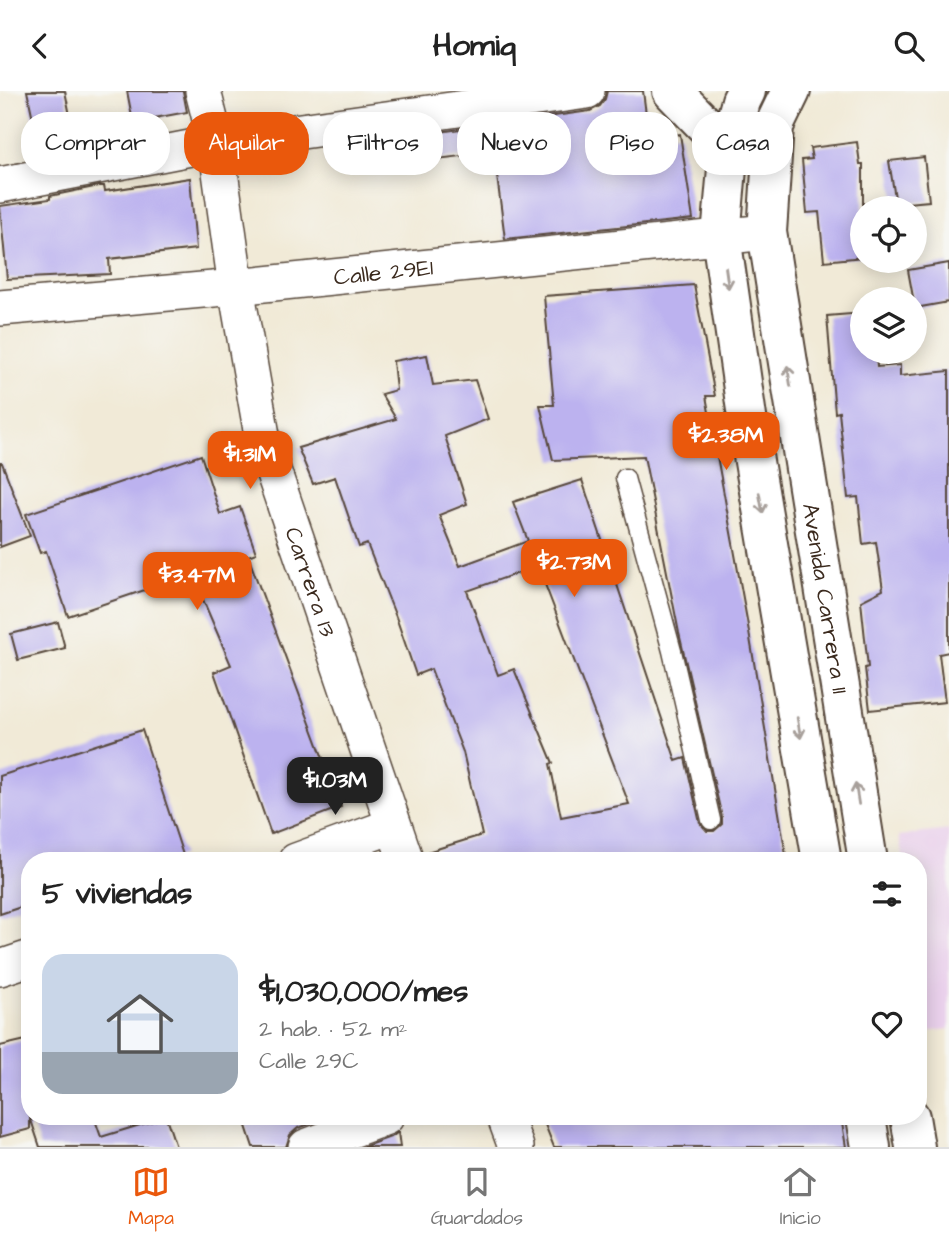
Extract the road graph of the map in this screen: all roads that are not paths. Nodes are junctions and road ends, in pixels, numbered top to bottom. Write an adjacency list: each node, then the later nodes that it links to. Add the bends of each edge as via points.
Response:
1 (203, 91): 6 (street, Carrera 13)
2 (587, 91): 10 (street)
3 (672, 91): 7 (street)
4 (746, 91): 8 (street, Avenida Carrera 11)
5 (791, 91): 9 (street, Avenida Carrera 11)
6 (208, 112)
7 (693, 112)
8 (740, 112)
9 (781, 112)
10 (309, 130)
11 (184, 149): 15 (street)
12 (220, 175): 18 (street, Carrera 13)
13 (727, 175): 17 (street, Avenida Carrera 11)
14 (771, 175): 16 (street, Avenida Carrera 11)
15 (0, 185)
16 (766, 232): 17 (street, Calle 29E1); 26 (street, Avenida Carrera 11, one-way to 16)
17 (722, 236): 18 (street, Calle 29E1); 25 (street, Avenida Carrera 11, one-way to 25, via 750,438)
18 (236, 287): 19 (street, Calle 29E1); 22 (street, Carrera 13, via 263,442)
19 (0, 308)
20 (625, 478): 21 (lane)
21 (711, 820)
22 (393, 826): 23 (street); 24 (street, Carrera 13)
23 (321, 852)
24 (403, 852)
25 (820, 852)
26 (867, 852)
27 (21, 961): 28 (street)
28 (0, 968)
29 (365, 1125): 33 (street)
30 (508, 1125): 34 (street)
31 (867, 1125): 35 (street)
32 (911, 1125): 36 (street)
33 (306, 1147)
34 (516, 1147)
35 (871, 1147)
36 (915, 1147)

